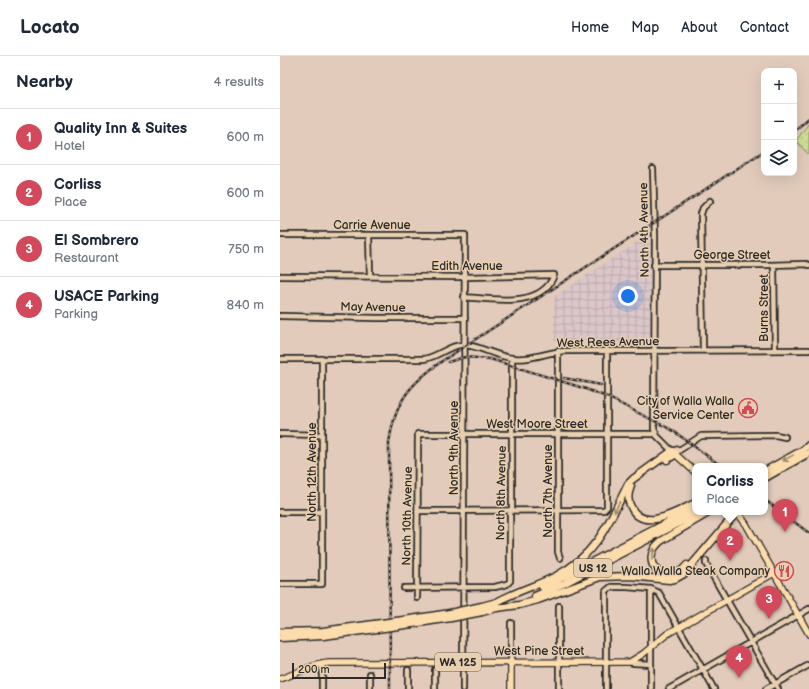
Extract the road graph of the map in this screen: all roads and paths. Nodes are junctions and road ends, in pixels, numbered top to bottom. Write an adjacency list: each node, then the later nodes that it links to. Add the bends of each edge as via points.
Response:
1 (653, 169): 6 (street, North 4th Avenue)
2 (710, 201): 7 (street, via 702,210)
3 (280, 234): 4 (street, Carrie Avenue)
4 (370, 235): 5 (street, Carrie Avenue); 11 (street)
5 (464, 235): 12 (street, North 9th Avenue)
6 (654, 265): 7 (street, George Street); 22 (street, North 4th Avenue)
7 (701, 265): 8 (street, George Street); 18 (street)
8 (774, 265): 9 (street, George Street); 19 (street, Burns Street)
9 (809, 265)
10 (280, 276): 11 (street, Edith Avenue)
11 (370, 276): 12 (street, Edith Avenue)
12 (465, 277): 13 (street, North 9th Avenue); 13 (street, Edith Avenue, via 554,275 548,287 542,292 525,299)
13 (464, 297): 15 (street, North 9th Avenue)
14 (280, 316): 15 (street, May Avenue)
15 (465, 318): 16 (street, North 9th Avenue)
16 (465, 344): 24 (street, via 424,359); 25 (street, West Rees Avenue); 29 (street, North 9th Avenue)
17 (607, 350): 21 (street, West Rees Avenue); 22 (street, West Rees Avenue); 33 (street)
18 (703, 350): 19 (street, West Rees Avenue); 22 (street, West Rees Avenue)
19 (774, 350): 20 (street, West Rees Avenue)
20 (809, 350)
21 (558, 351): 25 (street, West Rees Avenue); 32 (street, North 7th Avenue)
22 (654, 351): 31 (street, North 4th Avenue)
23 (280, 359): 24 (street)
24 (322, 359): 27 (street, North 12th Avenue)
25 (512, 359): 30 (street, North 8th Avenue)
26 (280, 434): 27 (street)
27 (322, 434): 48 (street, North 12th Avenue)
28 (418, 434): 29 (street, West Moore Street); 43 (street, North 10th Avenue)
29 (464, 434): 30 (street, West Moore Street); 44 (street, North 9th Avenue)
30 (512, 434): 32 (street, West Moore Street); 45 (street, North 8th Avenue)
31 (655, 434): 33 (street, West Moore Street); 36 (street)
32 (558, 435): 33 (street, West Moore Street); 46 (street, North 7th Avenue)
33 (607, 435): 46 (street, via 607,507 601,511)
34 (785, 437): 36 (street, via 701,436)
35 (809, 445): 39 (highway, one-way to 39)
36 (676, 451): 38 (main road); 41 (highway, via 632,485 628,499 632,511 650,520); 64 (highway, one-way to 64, via 628,484 603,534 580,560 556,576 508,596)
37 (809, 453): 40 (highway)
38 (692, 469)
39 (768, 473)
40 (768, 473)
41 (692, 504)
42 (692, 510): 64 (highway, US 12, via 563,578)
43 (417, 511): 44 (street); 60 (street, North 10th Avenue)
44 (464, 511): 45 (street); 58 (street, North 9th Avenue)
45 (511, 511): 46 (street); 58 (street, North 8th Avenue, via 510,581 495,587)
46 (558, 511): 54 (street, North 7th Avenue)
47 (280, 512): 48 (street)
48 (322, 512): 57 (street, North 12th Avenue, via 322,584)
49 (694, 515): 64 (highway, US 12, via 565,583 517,603)
50 (705, 515): 51 (highway, one-way to 50, via 684,569 675,575 659,573 651,560 656,545)
51 (729, 515)
52 (734, 515): 64 (highway, via 684,574 675,579 600,576 538,600 519,605)
53 (740, 515): 56 (main road)
54 (560, 558)
55 (706, 562): 63 (street)
56 (774, 573): 63 (main road); 67 (main road)
57 (280, 584)
58 (464, 587): 60 (street); 74 (street, North 9th Avenue)
59 (404, 588): 60 (street)
60 (417, 588): 62 (street, North 10th Avenue)
61 (651, 589): 69 (street, via 659,593); 73 (street); 77 (street, via 611,587 606,591)
62 (416, 598)
63 (727, 600): 69 (main road); 72 (street)
64 (496, 606): 71 (highway, US 12, bridge, via 412,622)
65 (559, 606): 76 (street)
66 (809, 609): 67 (street)
67 (798, 615): 70 (main road); 72 (street)
68 (511, 623): 75 (street)
69 (679, 627): 73 (main road); 84 (street)
70 (809, 634)
71 (282, 635)
72 (751, 642): 84 (street); 89 (street)
73 (652, 646): 78 (main road); 80 (street)
74 (464, 662): 75 (main road, West Pine Street / WA 125); 79 (main road, West Pine Street / WA 125); 94 (street, North 9th Avenue)
75 (511, 662): 76 (main road, West Pine Street); 95 (main road)
76 (559, 662): 77 (main road, West Pine Street); 96 (street)
77 (606, 662): 78 (main road, West Pine Street); 97 (street)
78 (630, 662): 80 (street)
79 (322, 664): 86 (main road, West Pine Street / WA 125); 90 (street)
80 (651, 664): 98 (street)
81 (809, 666): 89 (street)
82 (408, 670): 92 (street)
83 (435, 670): 93 (street)
84 (703, 670): 99 (street); 100 (street)
85 (280, 673): 86 (main road, WA 125)
86 (294, 674): 88 (main road, West Pine Street / WA 125)
87 (370, 674): 91 (street)
88 (280, 679)
89 (775, 684): 101 (street); 102 (street)
90 (322, 689)
91 (370, 689)
92 (408, 689)
93 (435, 689)
94 (463, 689)
95 (511, 689)
96 (559, 689)
97 (606, 689)
98 (651, 689)
99 (669, 689)
100 (714, 689)
101 (766, 689)
102 (778, 689)

